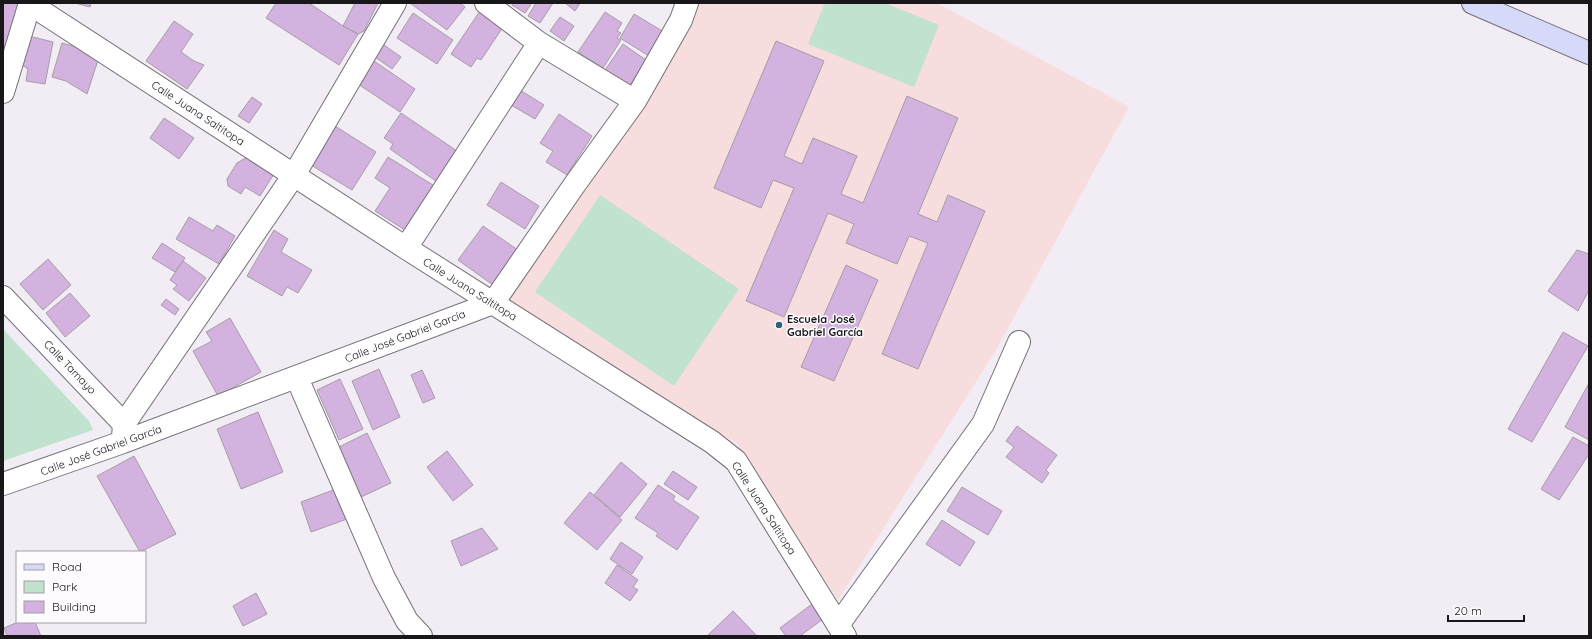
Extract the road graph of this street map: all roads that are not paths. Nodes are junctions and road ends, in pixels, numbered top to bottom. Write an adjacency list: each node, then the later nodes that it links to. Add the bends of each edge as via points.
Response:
1 (395, 3): 10 (street)
2 (486, 3): 6 (street)
3 (687, 3): 9 (street, via 681,20)
4 (1473, 3): 7 (main road)
5 (30, 4): 8 (street); 10 (street, Calle Juana Saltitopa)
6 (539, 43): 9 (street); 11 (street)
7 (1589, 53)
8 (3, 92)
9 (634, 101): 13 (street)
10 (294, 175): 11 (street, Calle Juana Saltitopa); 16 (street)
11 (406, 248): 13 (street, Calle Juana Saltitopa)
12 (3, 297): 16 (street, Calle Tamayo)
13 (493, 303): 15 (street, Calle José Gabriel García); 18 (street, Calle Juana Saltitopa, via 712,442 736,461)
14 (1019, 342): 18 (street, via 983,424)
15 (297, 378): 16 (street, Calle José Gabriel García); 19 (street, via 384,578 407,621)
16 (124, 433): 17 (street, Calle José Gabriel García)
17 (3, 484)
18 (841, 631)
19 (421, 636)

